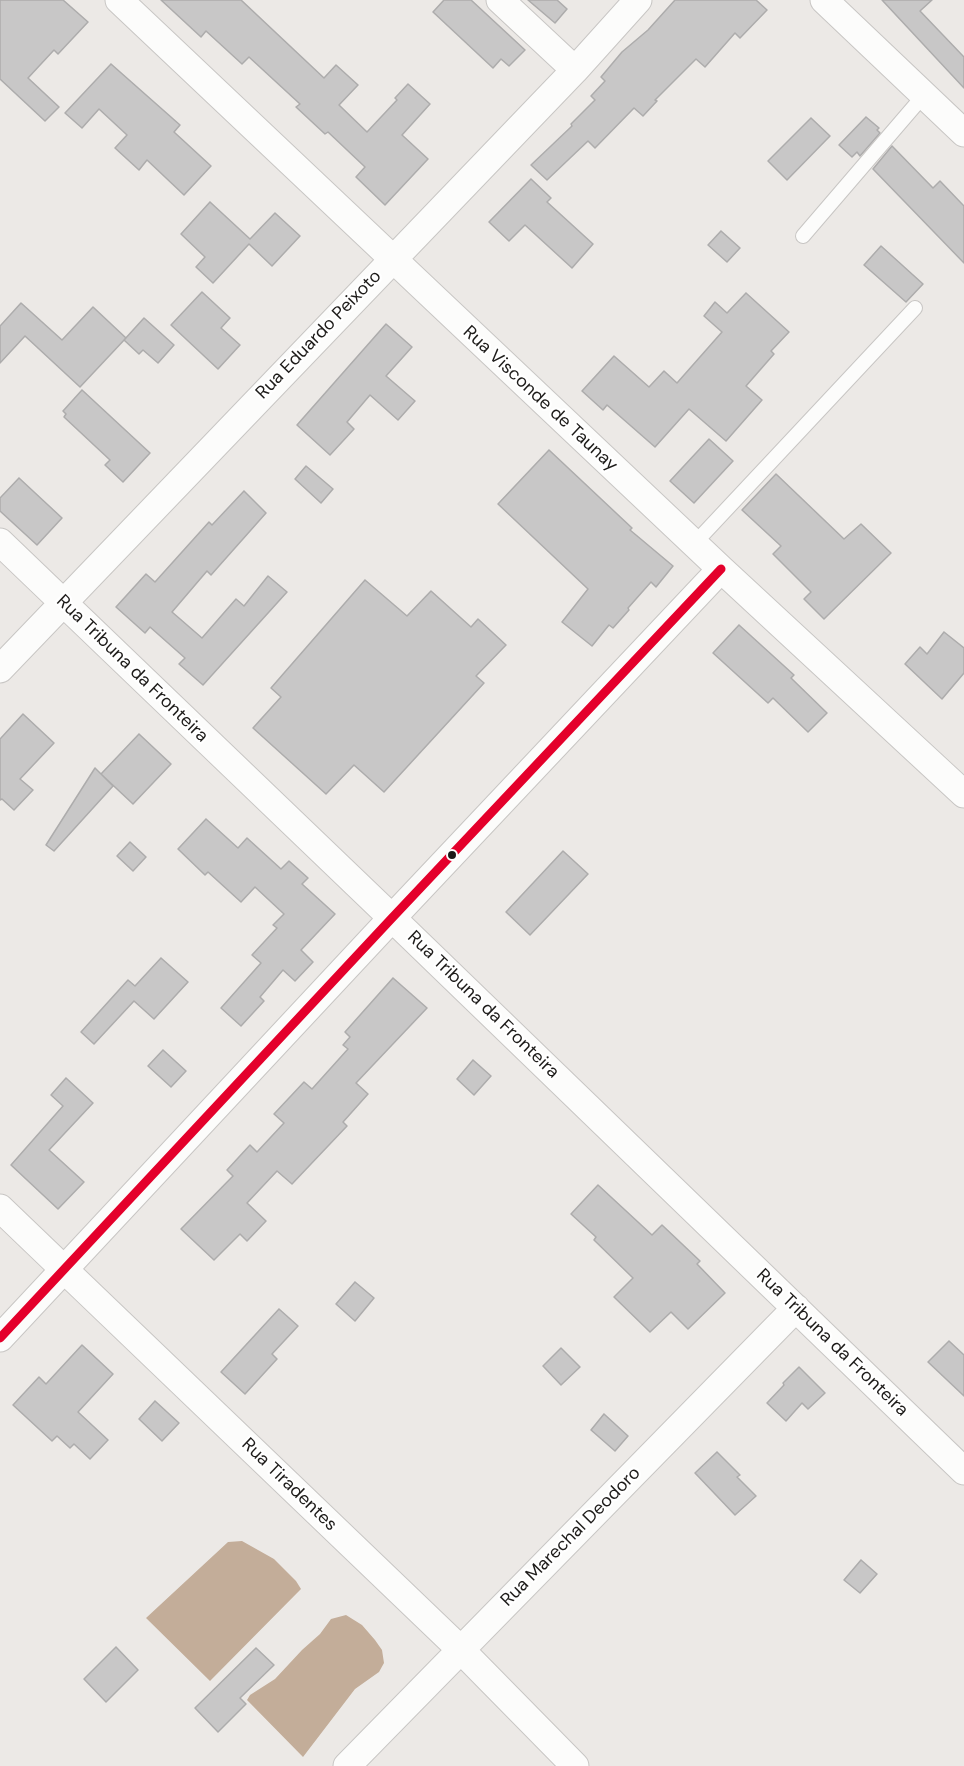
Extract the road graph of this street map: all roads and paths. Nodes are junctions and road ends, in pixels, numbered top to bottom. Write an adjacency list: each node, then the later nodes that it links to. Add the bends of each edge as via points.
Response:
1 (119, 0): 9 (street, Rua Visconde de Taunay)
2 (500, 0): 5 (street)
3 (638, 0): 5 (street, Rua Eduardo Peixoto)
4 (824, 0): 6 (street)
5 (575, 70): 9 (street, Rua Eduardo Peixoto)
6 (924, 95): 7 (street); 8 (lane)
7 (964, 133)
8 (803, 236)
9 (393, 259): 12 (street, Rua Visconde de Taunay); 14 (street, Rua Eduardo Peixoto)
10 (915, 308): 12 (lane)
11 (0, 542): 14 (street, Rua Tribuna da Fronteira)
12 (694, 544): 13 (street, Rua Visconde de Taunay)
13 (721, 569): 16 (street, Rua Visconde de Taunay); 17 (street)
14 (63, 602): 15 (street, Rua Eduardo Peixoto); 17 (street, Rua Tribuna da Fronteira)
15 (0, 669)
16 (964, 794)
17 (392, 918): 19 (street); 20 (street, Rua Tribuna da Fronteira)
18 (0, 1208): 19 (street, Rua Tiradentes)
19 (65, 1270): 21 (street); 23 (street, Rua Tiradentes)
20 (796, 1308): 22 (street, Rua Tribuna da Fronteira); 23 (street, Rua Marechal Deodoro)
21 (0, 1338)
22 (964, 1471)
23 (460, 1649): 24 (street, Rua Marechal Deodoro); 25 (street, Rua Tiradentes)
24 (347, 1766)
25 (575, 1766)

